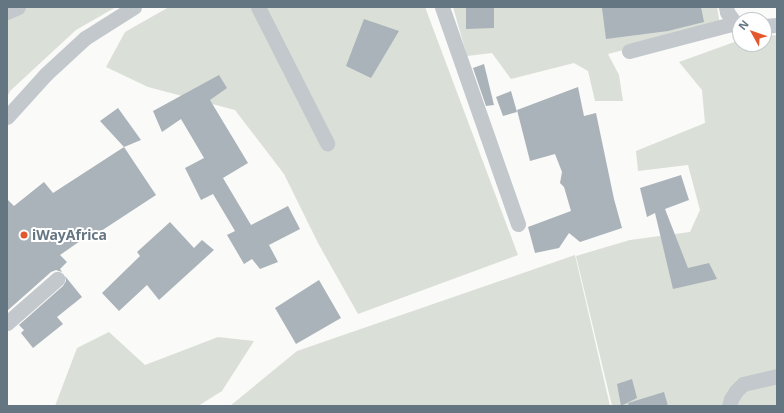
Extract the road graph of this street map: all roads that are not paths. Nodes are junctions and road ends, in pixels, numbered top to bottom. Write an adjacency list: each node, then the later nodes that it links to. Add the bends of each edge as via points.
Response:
1 (18, 7): 6 (street)
2 (134, 7): 10 (street, via 85,38 46,74)
3 (258, 7): 11 (street)
4 (442, 7): 12 (street)
5 (726, 7): 7 (street, via 726,12)
6 (7, 12)
7 (732, 19)
8 (732, 25): 9 (street)
9 (629, 51)
10 (7, 117)
11 (327, 143)
12 (518, 224)
13 (57, 279): 14 (street)
14 (7, 323)
15 (777, 376): 16 (street, via 743,384 736,391)
16 (729, 406)

